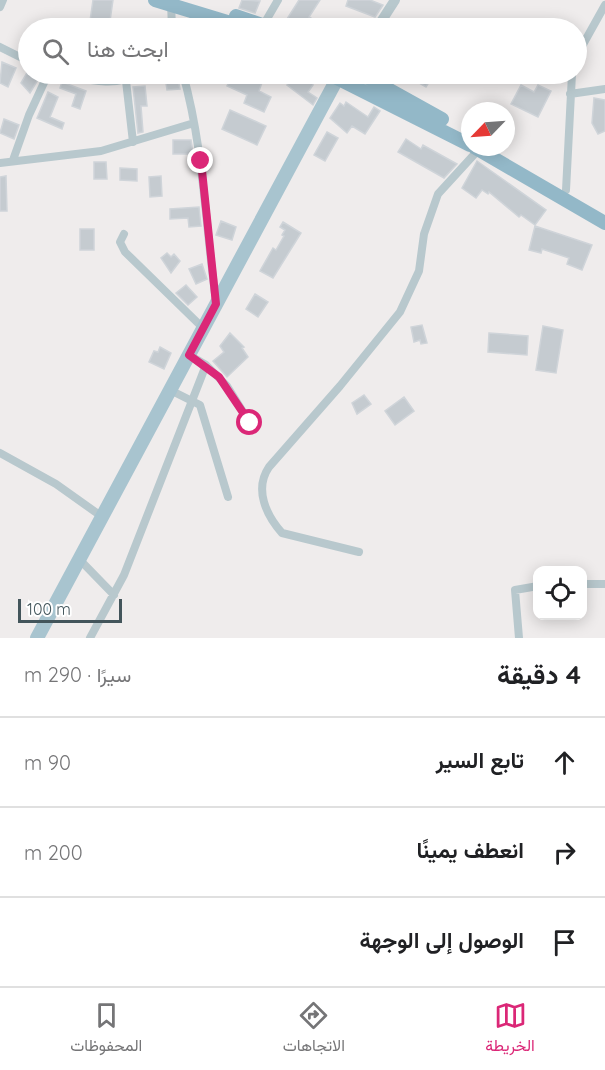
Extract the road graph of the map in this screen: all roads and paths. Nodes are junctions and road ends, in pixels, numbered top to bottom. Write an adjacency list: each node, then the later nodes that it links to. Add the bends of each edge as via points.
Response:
1 (3, 0): 8 (street)
2 (155, 0): 6 (highway)
3 (185, 0): 11 (highway)
4 (278, 0): 12 (street)
5 (395, 0): 13 (street)
6 (171, 3): 9 (street); 10 (highway)
7 (605, 5): 14 (street)
8 (0, 7)
9 (172, 18)
10 (217, 18)
11 (242, 18)
12 (270, 18)
13 (383, 18)
14 (587, 37)
15 (0, 47): 16 (street)
16 (18, 56)
17 (43, 84): 33 (street)
18 (126, 84): 29 (street)
19 (185, 84): 26 (street)
20 (329, 84): 39 (main road)
21 (370, 84): 25 (highway)
22 (571, 84): 24 (street)
23 (605, 89): 24 (street)
24 (570, 94): 35 (street)
25 (426, 115): 27 (highway); 28 (highway)
26 (194, 123): 29 (street); 39 (street, via 207,198)
27 (461, 131)
28 (461, 136)
29 (133, 142): 33 (street, via 66,157)
30 (471, 156): 49 (street, via 438,194 424,234 419,271 400,312 263,478 265,505 282,533)
31 (494, 156): 37 (highway)
32 (497, 156): 35 (highway)
33 (13, 160): 34 (street)
34 (0, 163)
35 (566, 190): 36 (highway)
36 (605, 213)
37 (605, 223)
38 (124, 234): 40 (street, via 120,242 125,252)
39 (216, 304): 40 (main road)
40 (203, 328): 41 (main road)
41 (189, 355): 42 (street); 43 (main road)
42 (206, 365): 44 (street); 45 (street, via 227,387)
43 (170, 390): 44 (street); 48 (main road)
44 (191, 399): 47 (street, via 201,407); 54 (street)
45 (250, 423)
46 (0, 453): 48 (street, via 56,484)
47 (228, 497)
48 (101, 516): 50 (main road)
49 (359, 552)
50 (79, 559): 54 (street); 55 (main road)
51 (587, 584): 52 (street)
52 (605, 584)
53 (533, 587): 57 (street, via 515,590)
54 (114, 596): 56 (street)
55 (37, 638)
56 (90, 638)
57 (519, 638)

